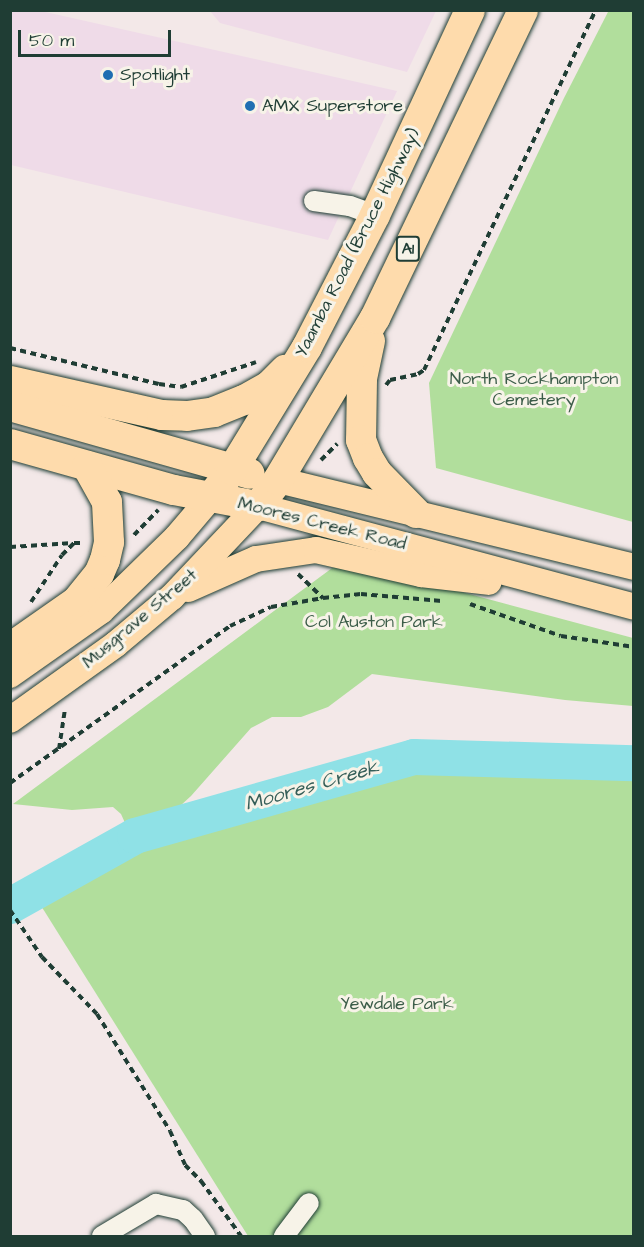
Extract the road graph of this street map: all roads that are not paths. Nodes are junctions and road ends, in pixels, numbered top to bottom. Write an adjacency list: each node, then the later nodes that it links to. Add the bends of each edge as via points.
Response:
1 (470, 10): 4 (highway, Yaamba Road (Bruce Highway) / A1)
2 (523, 10): 5 (highway, A1)
3 (314, 201): 4 (street, via 350,206)
4 (375, 215): 6 (highway, Yaamba Road (Bruce Highway) / A1)
5 (375, 318): 12 (highway, A1); 15 (highway, via 362,379 361,440 378,473)
6 (308, 347): 7 (highway, A1, via 269,386 214,412 187,416 162,416); 11 (highway, Yaamba Road (Bruce Highway) / A1)
7 (10, 381)
8 (10, 406): 11 (highway, Moores Creek Road)
9 (10, 444): 10 (highway, Moores Creek Road)
10 (87, 466): 13 (highway, Moores Creek Road); 20 (highway, via 107,502 109,542 105,560 77,601)
11 (232, 470): 12 (highway, Moores Creek Road); 13 (highway, Yaamba Road (Bruce Highway) / A1)
12 (278, 480): 14 (highway, A1); 15 (main road, Moores Creek Road)
13 (211, 497): 14 (highway, Moores Creek Road); 21 (main road, Musgrave Street, via 177,537 101,610)
14 (258, 506): 17 (main road, Moores Creek Road); 18 (main road, Musgrave Street)
15 (416, 513): 16 (main road, Moores Creek Road)
16 (633, 567)
17 (573, 592): 18 (main road, via 421,574 316,550 256,559); 19 (main road, Moores Creek Road)
18 (172, 597): 22 (main road, Musgrave Street, via 69,679)
19 (633, 607)
20 (10, 648)
21 (10, 675)
22 (10, 720)
23 (309, 1203): 26 (street)
24 (102, 1236): 25 (street, via 156,1204 183,1210)
25 (205, 1236)
26 (284, 1236)

